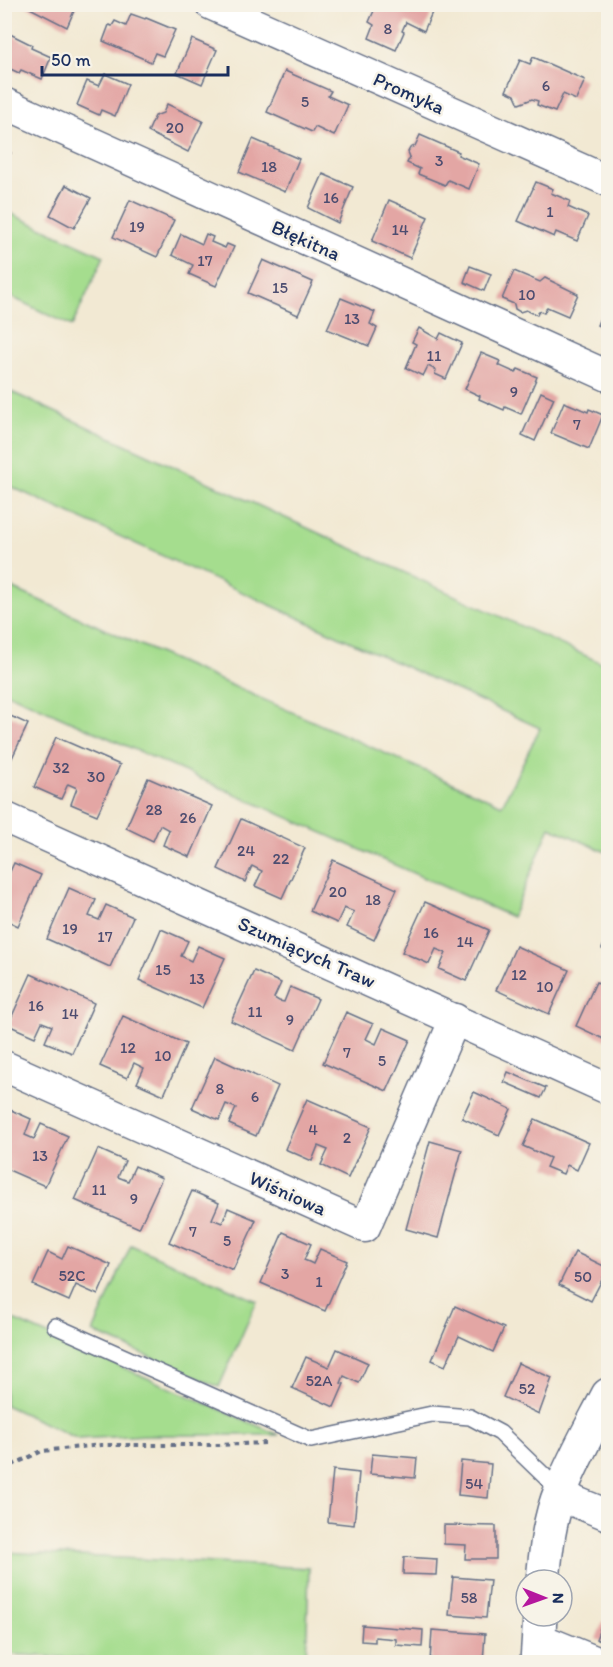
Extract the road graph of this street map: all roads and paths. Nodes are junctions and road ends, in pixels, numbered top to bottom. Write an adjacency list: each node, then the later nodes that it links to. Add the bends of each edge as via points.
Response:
1 (210, 4): 3 (street, Promyka)
2 (4, 103): 4 (street, Błękitna)
3 (609, 181)
4 (609, 376)
5 (4, 817): 6 (street, Szumiących Traw)
6 (455, 1019): 7 (street, Wiśniowa, via 365,1227); 8 (street, Szumiących Traw)
7 (4, 1066)
8 (609, 1089)
9 (55, 1326): 11 (lane)
10 (609, 1395): 13 (street)
11 (311, 1440): 12 (path, via 100,1445 42,1451); 13 (lane, via 432,1414 470,1417 500,1433)
12 (4, 1469)
13 (560, 1491): 14 (street); 15 (street)
14 (609, 1515)
15 (544, 1568)
16 (538, 1639): 17 (street)
17 (597, 1662)

